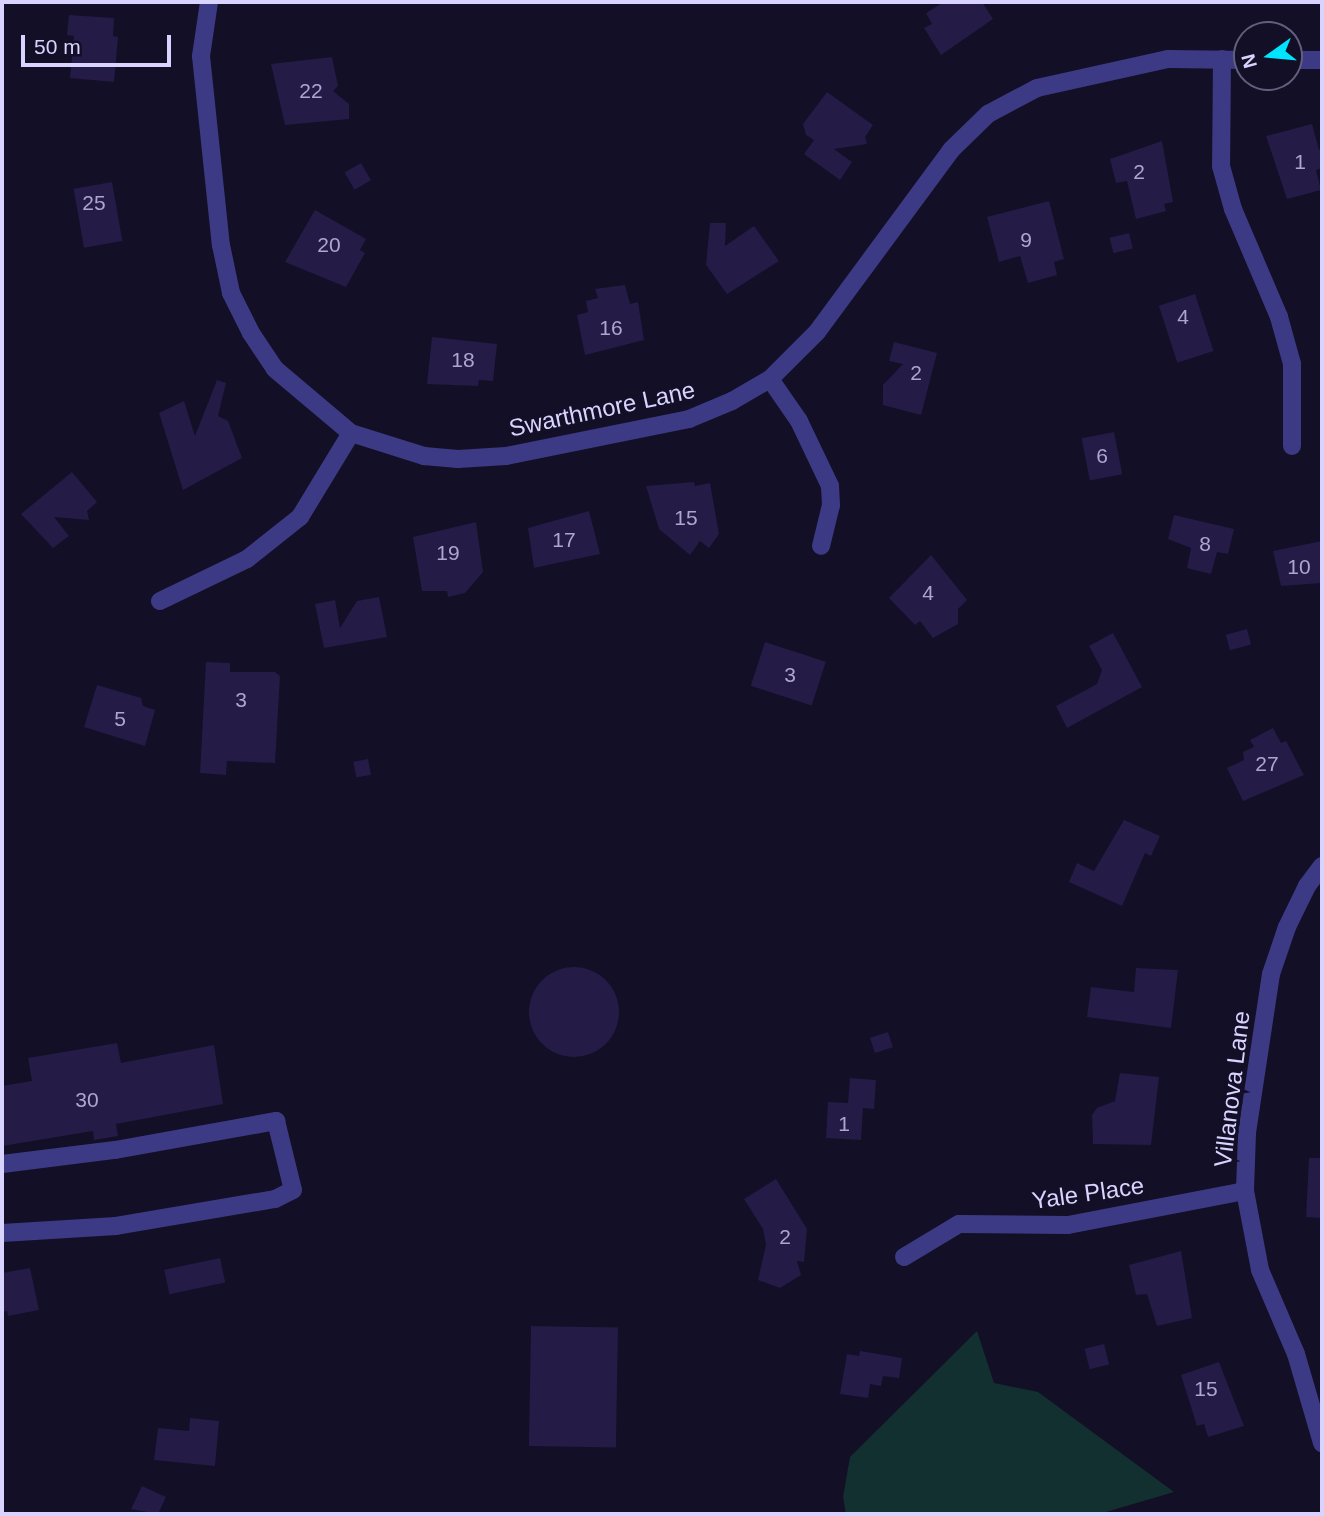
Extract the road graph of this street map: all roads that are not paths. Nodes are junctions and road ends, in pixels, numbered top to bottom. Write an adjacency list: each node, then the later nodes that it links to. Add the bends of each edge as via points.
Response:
1 (209, 2): 7 (street, Swarthmore Lane, via 201,56 221,245 231,293 275,369)
2 (1222, 59): 3 (street, Swarthmore Lane); 6 (street, Swarthmore Lane, via 1168,60 1037,88 988,114 951,150 817,332); 8 (street, via 1222,166 1233,209 1279,317 1292,364)
3 (1233, 59)
4 (1303, 60): 5 (street)
5 (1322, 60)
6 (770, 379): 7 (street, Swarthmore Lane, via 689,419 506,456 424,456); 9 (street, via 799,421 830,486 831,505)
7 (351, 433): 10 (street, via 300,517 247,559)
8 (1292, 446)
9 (821, 546)
10 (160, 601)
11 (1322, 866): 13 (street, Villanova Lane, via 1287,927 1271,974 1247,1133)
12 (2, 1164): 14 (street, via 115,1150 276,1121 293,1190 275,1199 142,1222)
13 (1245, 1191): 15 (street, Yale Place, via 1068,1225 959,1224); 16 (street, Villanova Lane, via 1260,1270 1296,1354)
14 (2, 1233)
15 (904, 1257)
16 (1322, 1443)

